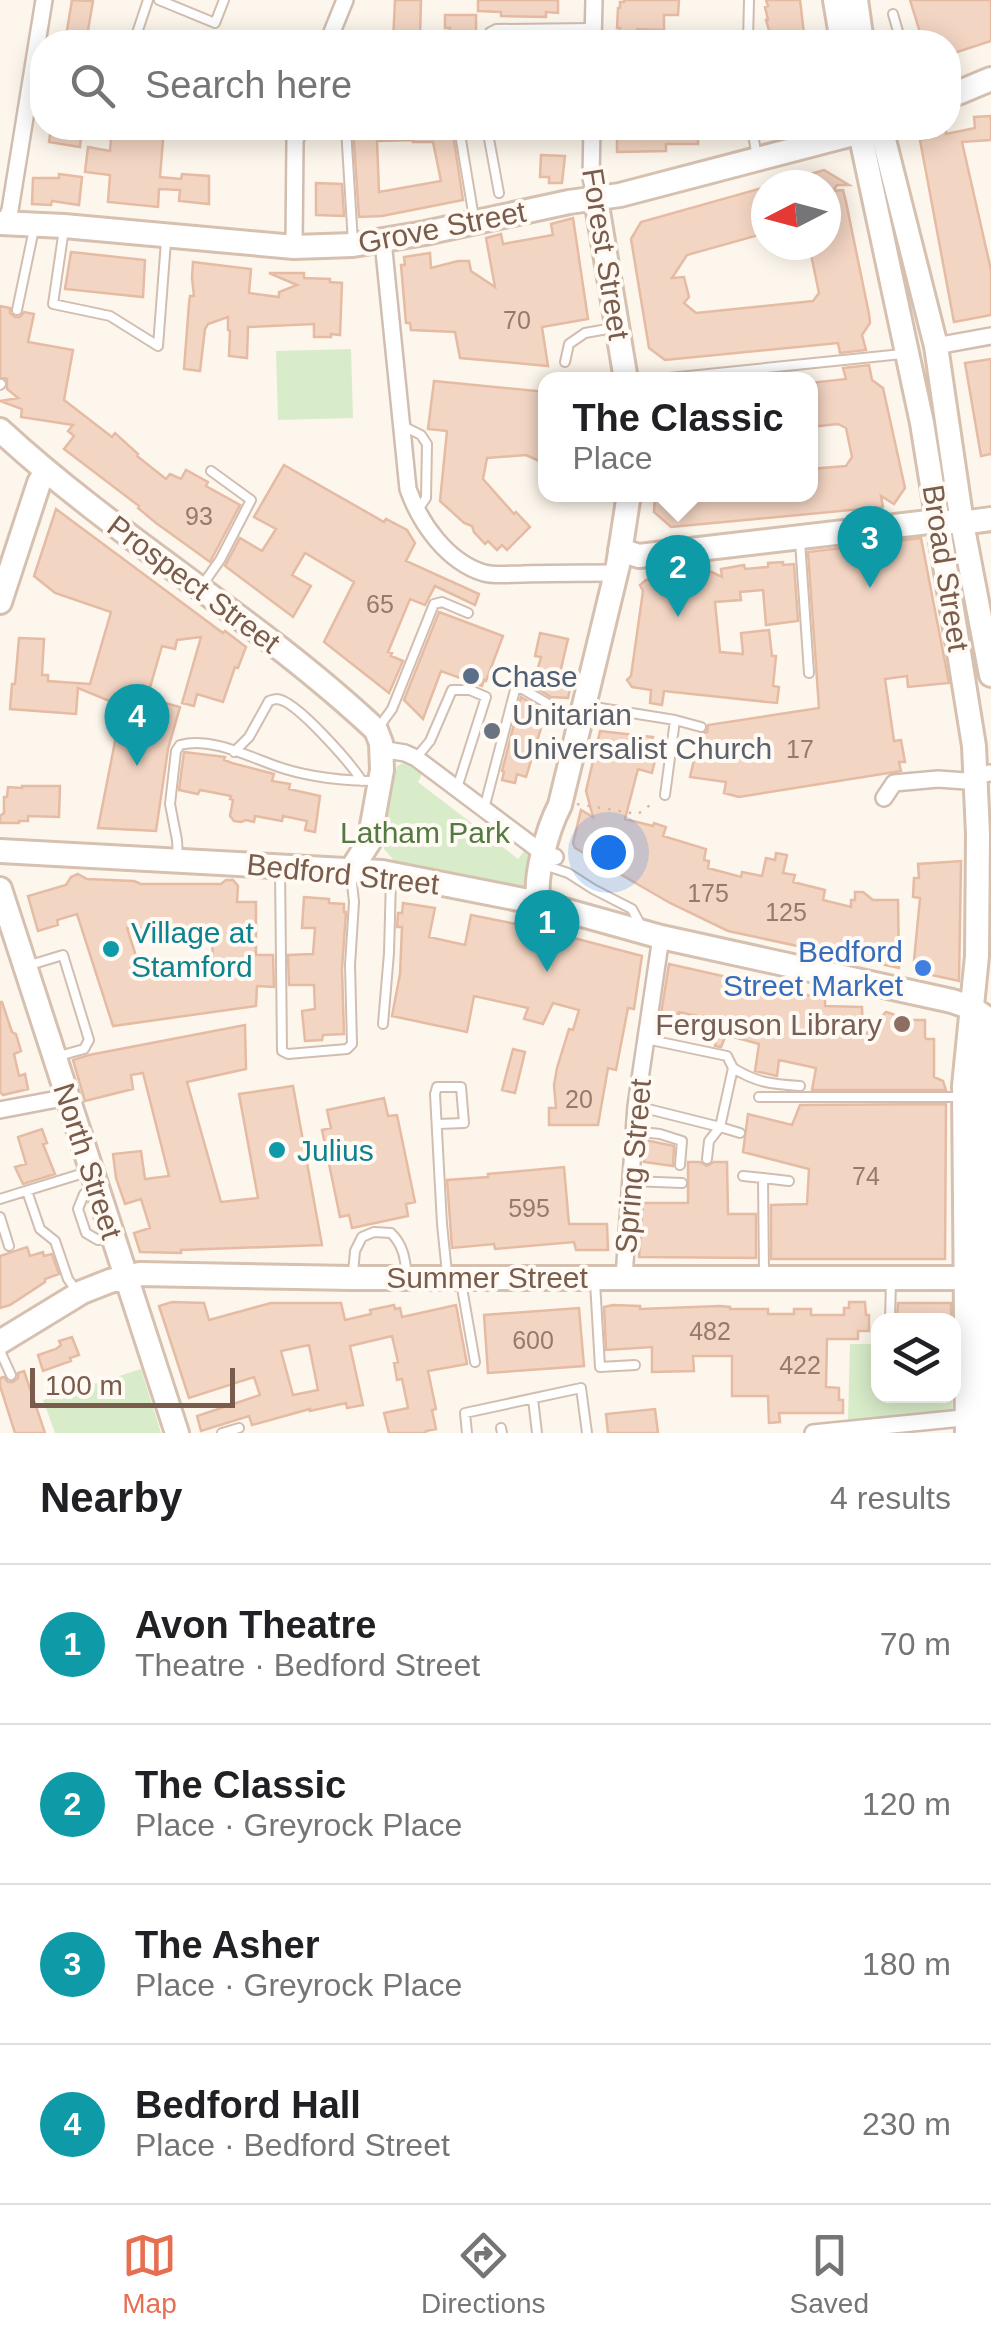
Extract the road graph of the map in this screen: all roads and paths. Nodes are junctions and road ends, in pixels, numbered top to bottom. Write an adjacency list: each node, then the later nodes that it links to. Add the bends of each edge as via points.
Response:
1 (44, 0): 11 (street)
2 (148, 0): 12 (lane)
3 (159, 0): 4 (lane, via 215,23)
4 (224, 0)
5 (345, 0): 13 (street)
6 (594, 0): 14 (street)
7 (749, 0): 15 (lane)
8 (835, 0): 16 (main road)
9 (856, 0): 17 (main road)
10 (894, 14): 18 (lane)
11 (39, 30)
12 (138, 30)
13 (333, 30)
14 (593, 30)
15 (748, 30)
16 (840, 30)
17 (860, 30)
18 (898, 30)
19 (991, 79): 21 (main road)
20 (30, 86): 36 (street)
21 (961, 91)
22 (296, 140): 41 (street)
23 (347, 140): 40 (lane)
24 (461, 140): 34 (lane)
25 (489, 140): 32 (lane)
26 (592, 140): 33 (street, Forest Street)
27 (754, 140): 31 (lane)
28 (828, 140): 31 (main road, Grove Street)
29 (871, 140): 46 (main road, Broad Street)
30 (872, 140): 45 (main road, Broad Street)
31 (758, 159): 33 (main road, Grove Street)
32 (499, 193)
33 (596, 199): 34 (main road, Grove Street); 43 (main road, Forest Street)
34 (475, 222): 39 (main road, Grove Street)
35 (35, 225): 36 (main road, Grove Street); 37 (main road, Grove Street); 42 (lane)
36 (2, 226)
37 (64, 226): 38 (main road, Grove Street); 38 (lane, via 53,304 110,316 158,346)
38 (166, 236): 41 (main road, Grove Street)
39 (383, 241): 40 (main road, Grove Street); 50 (street)
40 (353, 245): 41 (main road, Grove Street)
41 (294, 247)
42 (17, 310)
43 (617, 328): 47 (lane, via 586,333 569,344); 48 (main road, Forest Street)
44 (991, 336): 45 (street)
45 (936, 346): 58 (main road, Broad Street)
46 (906, 354): 49 (lane); 57 (main road, Broad Street)
47 (564, 362)
48 (625, 372)
49 (728, 372)
50 (400, 424): 55 (street); 55 (lane, via 427,444 426,498)
51 (0, 430): 53 (main road, Prospect Street)
52 (211, 471): 61 (lane, via 251,500)
53 (45, 472): 61 (main road, Prospect Street); 62 (main road)
54 (627, 502): 60 (main road)
55 (417, 511): 60 (street, via 443,546 486,574)
56 (991, 519): 58 (main road)
57 (937, 521): 58 (main road); 59 (main road); 72 (main road, Broad Street)
58 (962, 523): 65 (main road, Broad Street)
59 (800, 537): 60 (main road); 64 (lane)
60 (618, 561): 66 (main road)
61 (200, 587): 69 (main road, Prospect Street, via 295,661)
62 (0, 602)
63 (468, 613): 69 (lane, via 434,604)
64 (809, 673)
65 (991, 676)
66 (582, 711): 67 (lane); 77 (main road); 78 (lane, via 562,712 522,688 514,690)
67 (675, 720): 68 (lane); 75 (lane)
68 (701, 727)
69 (379, 741): 71 (street, Prospect Street); 73 (main road)
70 (234, 752): 73 (lane, via 303,774); 73 (lane, via 275,698); 81 (lane, via 200,741 176,750 170,804)
71 (416, 758): 74 (street, Prospect Street); 74 (lane, via 452,690 486,697)
72 (983, 774): 76 (street, via 894,779); 90 (main road, Broad Street, via 977,956)
73 (371, 781): 79 (main road)
74 (457, 788): 78 (street, Prospect Street)
75 (664, 795): 77 (path, via 638,814)
76 (884, 798)
77 (560, 803): 82 (main road)
78 (484, 809): 82 (street, Prospect Street)
79 (369, 842): 84 (main road); 85 (main road)
80 (0, 850): 81 (main road, Bedford Street)
81 (178, 859): 83 (main road, Bedford Street)
82 (551, 859): 87 (main road, via 536,891); 88 (lane, via 632,909)
83 (280, 865): 84 (main road, Bedford Street); 84 (lane, via 282,1050 288,1054 352,1044)
84 (351, 870): 85 (main road, Bedford Street)
85 (387, 872): 87 (main road, Bedford Street); 91 (lane)
86 (2, 901): 89 (main road, North Street)
87 (539, 903): 88 (main road, Bedford Street)
88 (653, 934): 90 (main road, Bedford Street, via 952,1001); 92 (street, Spring Street)
89 (25, 966): 93 (main road, North Street); 93 (lane, via 63,955 89,1040 84,1049)
90 (985, 1019): 98 (main road, Broad Street, via 966,1050); 125 (main road, Broad Street)
91 (382, 1024)
92 (646, 1039): 94 (lane, via 727,1056); 99 (street, Spring Street)
93 (55, 1058): 96 (main road, North Street)
94 (733, 1068): 95 (lane, via 751,1080); 102 (lane)
95 (800, 1086)
96 (68, 1097): 100 (street); 108 (main road, North Street)
97 (760, 1097): 98 (lane)
98 (965, 1097): 125 (main road, Broad Street)
99 (636, 1106): 102 (lane); 103 (street, Spring Street)
100 (0, 1110)
101 (438, 1124): 101 (lane, via 437,1087 461,1087 464,1123); 117 (lane, via 442,1224)
102 (720, 1127): 104 (lane); 105 (lane)
103 (633, 1132): 106 (lane, via 682,1141); 110 (street, Spring Street)
104 (740, 1134)
105 (707, 1159)
106 (680, 1165)
107 (744, 1176): 109 (lane)
108 (94, 1178): 113 (lane); 121 (main road, North Street)
109 (763, 1178): 111 (lane); 120 (lane)
110 (629, 1181): 112 (lane); 119 (street, Spring Street)
111 (789, 1182)
112 (682, 1184)
113 (27, 1190): 114 (lane); 126 (lane, via 40,1229 55,1241)
114 (0, 1199)
115 (0, 1218): 116 (lane)
116 (9, 1246)
117 (454, 1277): 118 (main road, Summer Street); 123 (main road, Summer Street); 130 (lane)
118 (595, 1277): 119 (main road, Summer Street); 131 (lane, via 600,1367)
119 (624, 1277): 120 (main road, Summer Street)
120 (764, 1277): 124 (main road, Summer Street)
121 (126, 1278): 122 (main road, Summer Street); 126 (main road, Summer Street); 136 (main road, North Street)
122 (352, 1278): 123 (main road, Summer Street); 123 (lane, via 355,1251 374,1232 392,1233 399,1241)
123 (407, 1278)
124 (892, 1278): 125 (main road, Summer Street); 127 (lane)
125 (980, 1278): 134 (main road, Broad Street)
126 (79, 1294): 128 (main road, Summer Street)
127 (890, 1313)
128 (0, 1342)
129 (0, 1351): 132 (lane)
130 (475, 1362)
131 (635, 1365)
132 (12, 1375)
133 (533, 1400): 138 (lane, via 464,1413); 139 (lane); 140 (lane, via 581,1388)
134 (979, 1423): 141 (street)
135 (238, 1428): 137 (lane)
136 (177, 1433)
137 (222, 1433)
138 (468, 1433)
139 (537, 1433)
140 (587, 1433)
141 (812, 1433)

